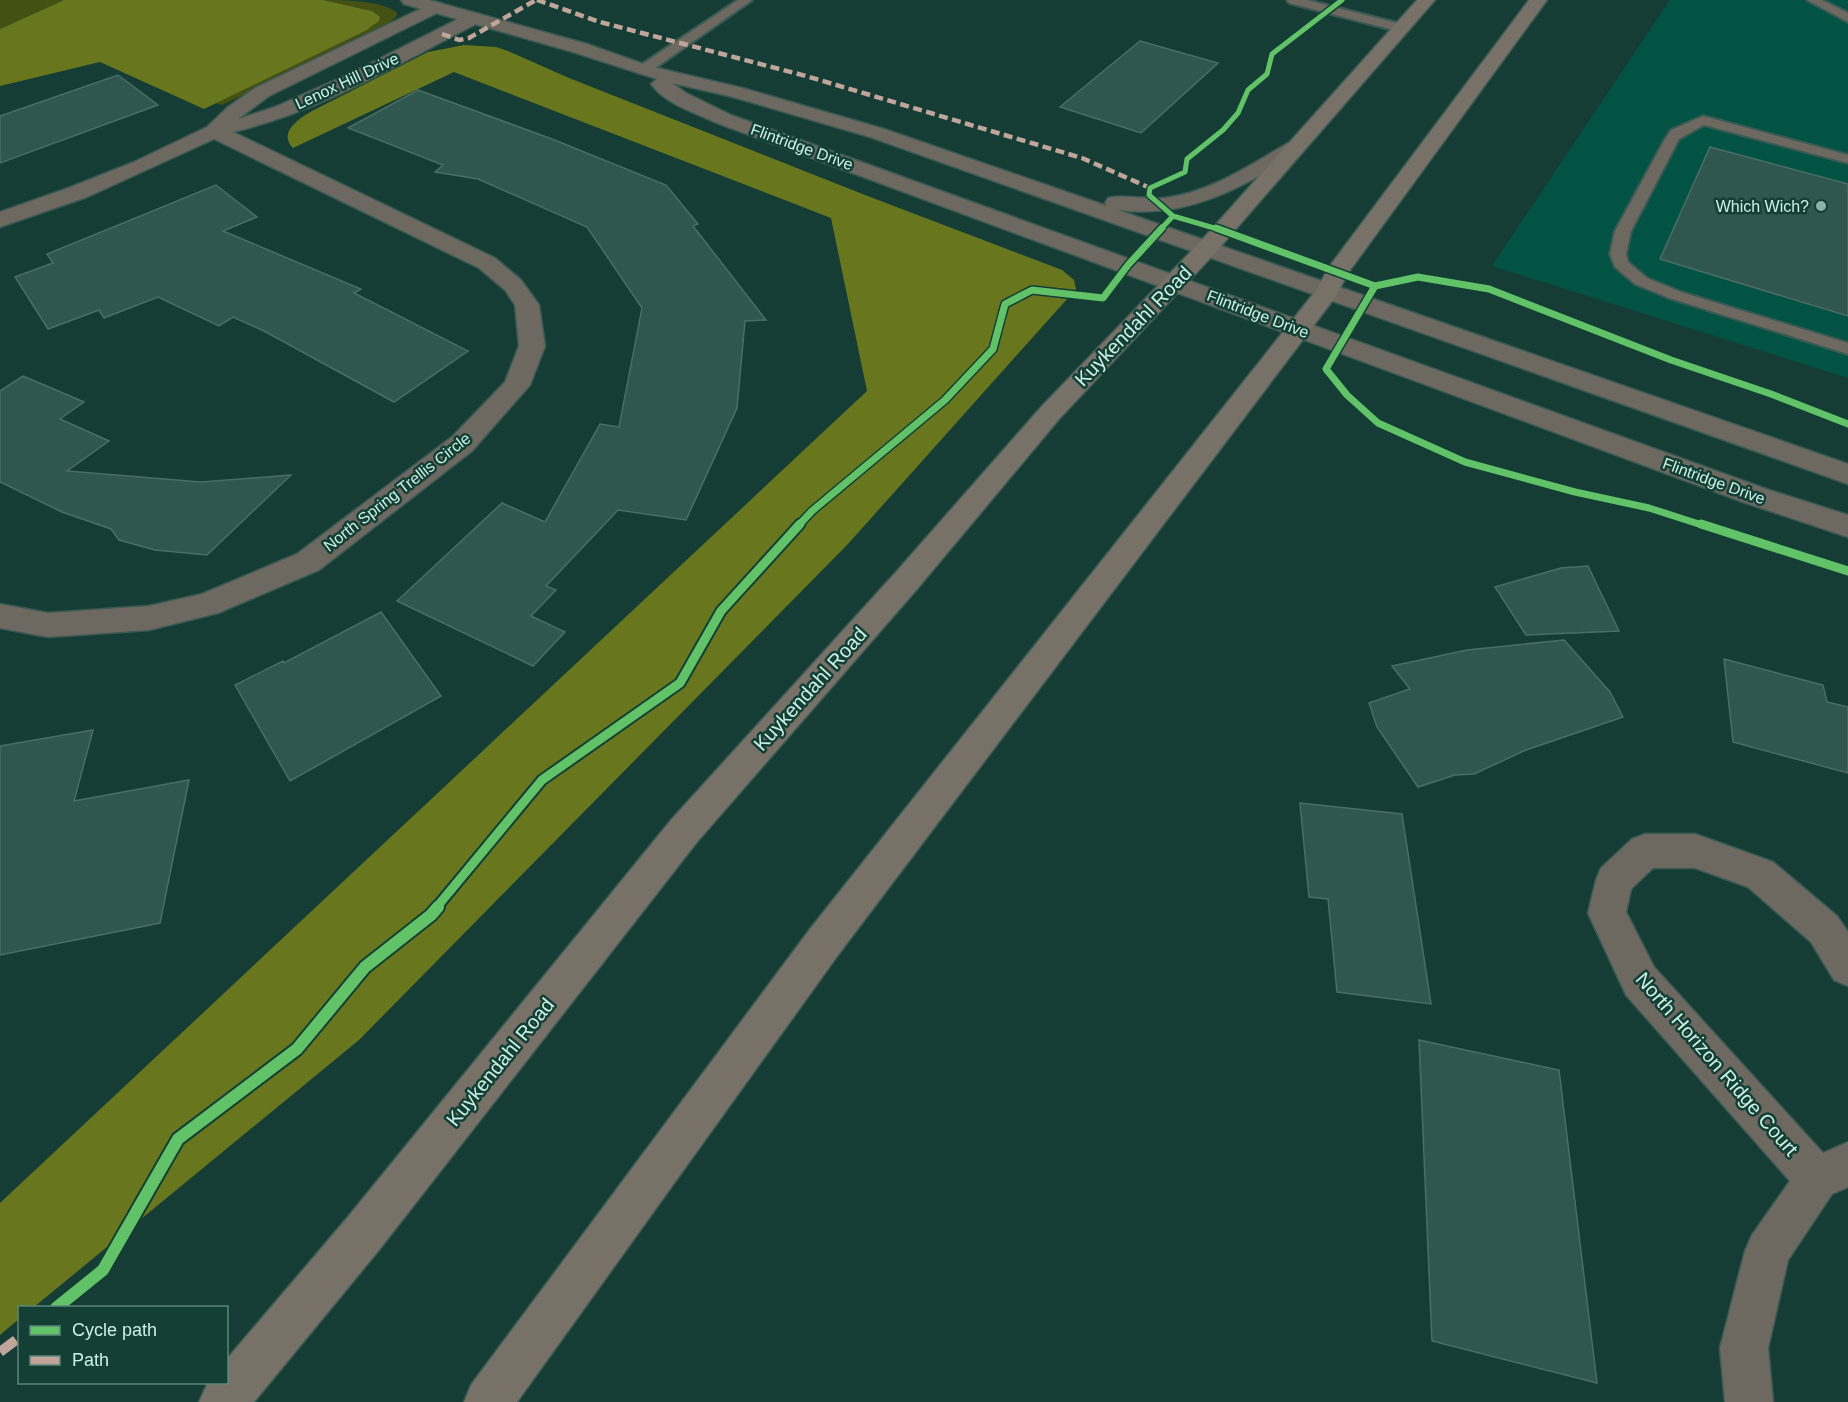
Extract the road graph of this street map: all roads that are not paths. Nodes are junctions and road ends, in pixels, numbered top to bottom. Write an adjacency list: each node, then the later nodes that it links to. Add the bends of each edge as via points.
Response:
1 (410, 0): 6 (street, Flintridge Drive)
2 (746, 0): 11 (lane)
3 (1293, 0): 10 (lane)
4 (1426, 0): 10 (main road, Kuykendahl Road)
5 (1813, 0): 9 (lane)
6 (435, 7): 8 (street, Flintridge Drive); 12 (street, Lenox Hill Drive, via 262,92)
7 (1529, 7): 19 (main road, via 1337,272)
8 (474, 18): 11 (street, Flintridge Drive); 12 (street, Lenox Hill Drive, via 282,111)
9 (1848, 18)
10 (1401, 28): 13 (main road, Kuykendahl Road)
11 (643, 70): 15 (street, Flintridge Drive, via 877,133); 18 (street, Flintridge Drive, via 679,97 724,119)
12 (214, 131): 16 (street, Lenox Hill Drive, via 120,175); 24 (street, North Spring Trellis Circle, via 487,263 513,285 526,305 532,346 518,385 462,444 308,562 207,605 149,618 48,625)
13 (1295, 147): 15 (street, via 1201,198 1162,206 1129,206); 17 (main road, Kuykendahl Road)
14 (1848, 159): 21 (lane, via 1703,120 1674,136 1623,231 1618,254 1629,273 1656,288)
15 (1035, 187): 17 (street, Flintridge Drive)
16 (0, 220)
17 (1208, 247): 18 (main road, Kuykendahl Road); 19 (street, Flintridge Drive)
18 (1175, 282): 20 (street, Flintridge Drive); 27 (main road, Kuykendahl Road, via 1051,412 684,831 363,1234)
19 (1328, 291): 20 (main road); 22 (street, Flintridge Drive)
20 (1298, 329): 23 (street, Flintridge Drive); 28 (main road, via 824,942)
21 (1848, 350)
22 (1848, 474)
23 (1848, 526)
24 (0, 616)
25 (1848, 967): 26 (street, North Horizon Ridge Court, via 1824,929 1760,874 1695,852 1645,852 1614,880 1607,913 1640,981)
26 (1832, 1171): 29 (street, via 1768,1251 1744,1348)
27 (223, 1402)
28 (488, 1402)
29 (1749, 1402)

